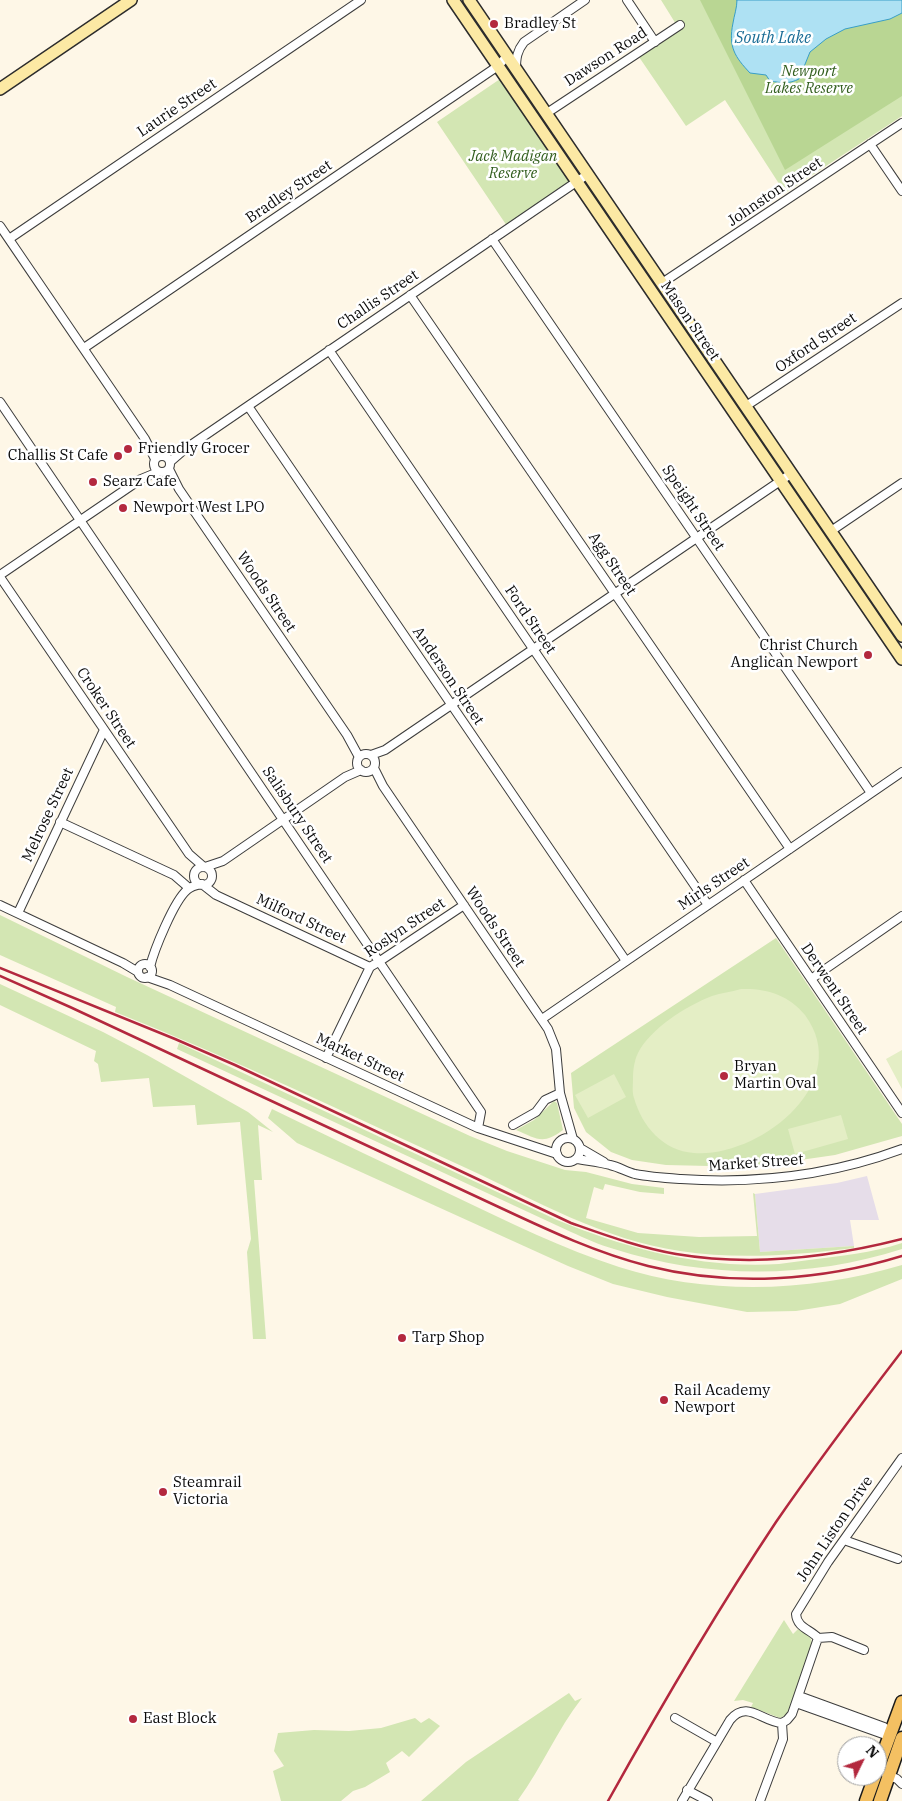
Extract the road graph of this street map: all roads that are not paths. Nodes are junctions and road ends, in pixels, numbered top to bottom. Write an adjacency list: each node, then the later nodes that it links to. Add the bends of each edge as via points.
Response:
1 (131, 0): 12 (street)
2 (360, 0): 21 (street, Laurie Street)
3 (453, 0): 10 (street, Mason Street)
4 (469, 0): 9 (street, Mason Street)
5 (585, 0): 11 (street, via 524,42 516,57)
6 (627, 0): 8 (street)
7 (680, 25): 8 (street, Dawson Road)
8 (655, 42): 13 (street, Dawson Road)
9 (508, 56): 10 (street, Bradley Street); 11 (street, Mason Street)
10 (498, 66): 17 (street, Mason Street); 25 (street, Bradley Street)
11 (516, 69): 13 (street, Mason Street)
12 (0, 89)
13 (546, 113): 16 (street, Mason Street)
14 (902, 123): 15 (street, Johnston Street)
15 (870, 144): 18 (street); 22 (street, Johnston Street)
16 (588, 174): 17 (street, Challis Street); 22 (street, Mason Street)
17 (577, 182): 20 (street, Challis Street); 32 (street, Mason Street)
18 (902, 191)
19 (0, 226): 21 (street, Woods Street)
20 (492, 239): 23 (street, Challis Street); 36 (street, Speight Street)
21 (9, 240): 25 (street, Woods Street)
22 (662, 283): 29 (street, Mason Street)
23 (410, 295): 26 (street, Challis Street); 38 (street, Agg Street)
24 (902, 303): 29 (street, Oxford Street)
25 (84, 348): 30 (street, Woods Street)
26 (329, 350): 28 (street, Challis Street); 40 (street, Ford Street)
27 (0, 402): 34 (street, Salisbury Street)
28 (248, 406): 30 (street, Challis Street); 42 (street, Anderson Street)
29 (746, 406): 31 (street, Mason Street)
30 (162, 464): 34 (street, Challis Street); 44 (street, Woods Street)
31 (792, 473): 32 (street); 35 (street, Mason Street)
32 (780, 481): 36 (street); 41 (street, Mason Street)
33 (902, 482): 35 (street)
34 (80, 520): 37 (street, Challis Street); 47 (street, Salisbury Street)
35 (831, 531): 39 (street, Mason Street)
36 (697, 538): 38 (street); 46 (street, Speight Street)
37 (0, 575): 43 (street, Croker Street)
38 (615, 593): 40 (street); 49 (street, Agg Street)
39 (902, 636)
40 (533, 649): 42 (street); 61 (street, Ford Street)
41 (902, 659)
42 (451, 704): 44 (street); 64 (street, Anderson Street)
43 (104, 730): 48 (street, Melrose Street); 50 (street, Croker Street)
44 (366, 762): 47 (street); 60 (street, Woods Street)
45 (902, 772): 46 (street, Mirls Street)
46 (871, 793): 49 (street, Mirls Street)
47 (283, 820): 51 (street); 65 (street, Salisbury Street)
48 (60, 822): 57 (street, via 174,875); 62 (street, Melrose Street)
49 (790, 849): 55 (street, Mirls Street)
50 (189, 854): 52 (street, Croker Street); 53 (street, Croker Street)
51 (223, 861): 52 (street); 54 (street)
52 (205, 867): 53 (street); 54 (street)
53 (194, 872): 56 (street, via 196,881); 57 (street)
54 (212, 878): 56 (street); 58 (street)
55 (744, 880): 61 (street, Mirls Street); 68 (street, Derwent Street)
56 (201, 884): 57 (street); 58 (street, Milford Street)
57 (187, 886): 67 (street, via 180,891 178,902)
58 (221, 897): 66 (street, Milford Street)
59 (0, 905): 62 (street, Market Street)
60 (464, 905): 65 (street, Roslyn Street); 69 (street, Woods Street)
61 (708, 905): 64 (street, Mirls Street)
62 (18, 913): 67 (street, Market Street, via 123,963)
63 (902, 916): 68 (street)
64 (626, 961): 69 (street, Mirls Street)
65 (380, 962): 66 (street, Roslyn Street); 75 (street, Salisbury Street, via 481,1112)
66 (370, 967): 70 (street, Roslyn Street)
67 (145, 970): 70 (street, Market Street, via 170,985)
68 (811, 979): 72 (street, Derwent Street)
69 (542, 1019): 71 (street, Woods Street, via 556,1049)
70 (326, 1058): 75 (street, Market Street)
71 (560, 1093): 73 (street, Woods Street); 74 (street)
72 (902, 1113)
73 (568, 1120): 76 (street, Woods Street); 77 (street)
74 (513, 1125)
75 (478, 1128): 78 (street, Market Street)
76 (573, 1140): 77 (street); 79 (street)
77 (561, 1142): 78 (street, Market Street); 81 (street)
78 (540, 1147): 81 (street, Market Street)
79 (580, 1148): 82 (street); 83 (street, Market Street)
80 (902, 1150): 83 (street, Market Street, via 835,1168 755,1180 670,1178 636,1174)
81 (557, 1154): 82 (street, via 566,1162)
82 (576, 1159): 83 (street, Market Street)
83 (610, 1165)
84 (902, 1458): 85 (street, John Liston Drive)
85 (844, 1540): 86 (street); 87 (street, John Liston Drive, via 797,1611 796,1619 802,1627)
86 (898, 1559)
87 (818, 1638): 88 (street, via 832,1637); 89 (street)
88 (864, 1650)
89 (798, 1700): 91 (street); 93 (street); 94 (street, via 790,1717)
90 (902, 1702): 95 (main road)
91 (844, 1712): 93 (street); 95 (street)
92 (675, 1718): 96 (street)
93 (847, 1721): 95 (street, via 884,1734)
94 (782, 1723): 96 (street, via 747,1711 736,1714); 105 (street, via 783,1737)
95 (898, 1735): 97 (main road); 99 (main road)
96 (716, 1742): 102 (street)
97 (887, 1753)
98 (887, 1774): 99 (street)
99 (890, 1775): 100 (street); 107 (main road)
100 (902, 1784)
101 (871, 1786): 106 (main road)
102 (687, 1790): 103 (street); 104 (street)
103 (682, 1801)
104 (708, 1801)
105 (760, 1801)
106 (866, 1801)
107 (880, 1801)

